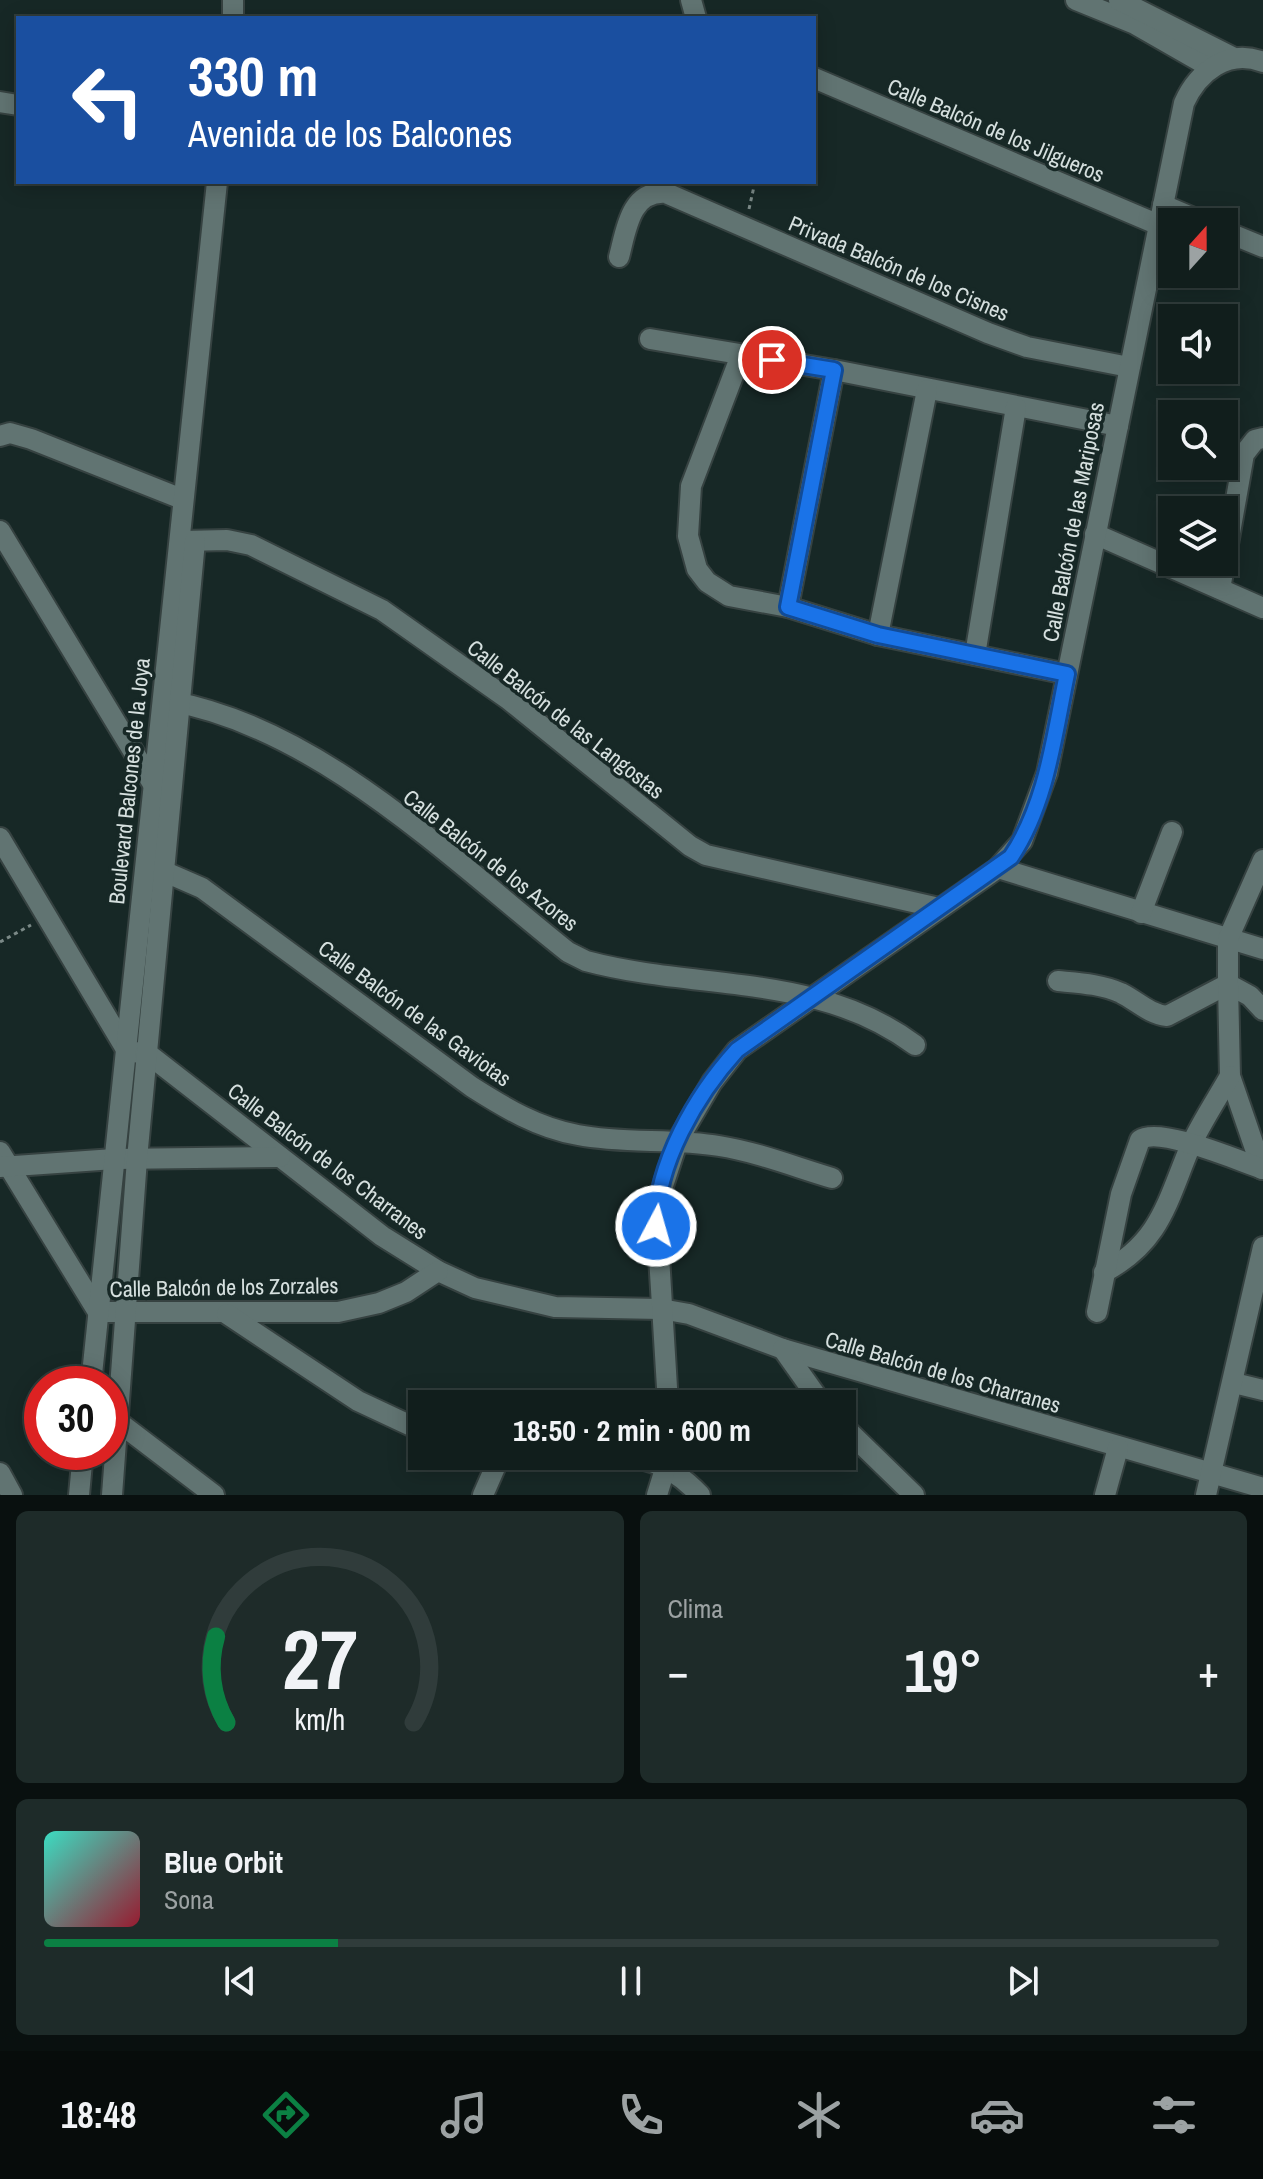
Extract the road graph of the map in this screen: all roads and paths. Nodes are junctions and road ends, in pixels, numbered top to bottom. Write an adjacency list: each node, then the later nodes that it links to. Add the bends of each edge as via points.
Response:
1 (1076, 0): 2 (street)
2 (1120, 5): 3 (street); 5 (street)
3 (1234, 58): 4 (street); 5 (street)
4 (1263, 62)
5 (1210, 67): 9 (street, Calle Balcón de las Mariposas, via 1184,103)
6 (816, 79): 10 (street, Calle Balcón de los Jilgueros)
7 (217, 184): 25 (street, Boulevard Balcones de la Joya)
8 (754, 184): 11 (path)
9 (1162, 208)
10 (1158, 214)
11 (743, 228): 15 (street, Privada Balcón de los Cisnes, via 675,195 657,192 643,198 632,212); 18 (street, Privada Balcón de los Cisnes, via 988,333 1027,347)
12 (1158, 229): 18 (street, Calle Balcón de las Mariposas)
13 (1238, 237): 14 (street)
14 (1263, 247)
15 (619, 257)
16 (650, 339): 17 (street)
17 (741, 355): 19 (street); 30 (street, via 696,466 688,536 697,569 716,589 751,602)
18 (1129, 367): 22 (street, Calle Balcón de las Mariposas)
19 (834, 370): 20 (street); 30 (street)
20 (927, 390): 21 (street); 32 (street)
21 (1016, 407): 22 (street); 33 (street)
22 (1118, 426): 27 (street, Calle Balcón de las Mariposas)
23 (1, 434): 25 (street, via 31,439)
24 (1263, 438): 29 (street, via 1244,454)
25 (182, 499): 28 (street, Boulevard Balcones de la Joya)
26 (0, 531): 36 (street)
27 (1095, 534): 29 (street); 34 (street, Calle Balcón de las Mariposas)
28 (186, 541): 35 (street, Boulevard Balcones de la Joya); 44 (street, Calle Balcón de las Langostas, via 251,545 382,610 508,699 706,855)
29 (1220, 589): 31 (street)
30 (788, 607): 32 (street)
31 (1263, 608)
32 (878, 635): 33 (street)
33 (975, 655): 34 (street)
34 (1067, 674): 42 (street, Calle Balcón de las Mariposas, via 1042,792 1022,841)
35 (172, 701): 36 (street, Boulevard Balcones de la Joya); 43 (street, Boulevard Balcones de la Joya); 52 (street, Calle Balcón de los Azores, via 262,733 346,777 586,961)
36 (153, 784): 41 (street, Boulevard Balcones de la Joya)
37 (1172, 832): 45 (street)
38 (0, 838): 39 (street)
39 (5, 860): 46 (street)
40 (1263, 860): 47 (street)
41 (145, 865): 43 (street, Calle Balcón de las Gaviotas); 55 (street, Boulevard Balcones de la Joya)
42 (998, 868): 44 (street, Calle Balcón de las Mariposas); 45 (street)
43 (166, 872): 56 (street, Boulevard Balcones de la Joya); 58 (street, Calle Balcón de las Gaviotas, via 202,888 506,1109 580,1136)
44 (939, 908): 52 (street, Calle Balcón de las Mariposas)
45 (1141, 913): 47 (street)
46 (45, 917): 48 (path); 55 (street)
47 (1228, 939): 49 (street); 51 (street)
48 (0, 942)
49 (1263, 949)
50 (1058, 981): 51 (street, via 1105,987 1151,1013 1167,1016)
51 (1228, 984): 53 (street); 57 (street)
52 (812, 995): 54 (street, Calle Balcón de los Azores, via 887,1024); 58 (street, Calle Balcón de las Mariposas, via 737,1050)
53 (1263, 1010)
54 (915, 1045)
55 (127, 1051): 56 (street, Calle Balcón de los Charranes); 61 (street, Boulevard Balcones de la Joya)
56 (148, 1054): 60 (street, Calle Balcón de los Charranes); 62 (street, Boulevard Balcones de la Joya)
57 (1230, 1076): 59 (street); 64 (street)
58 (678, 1140): 65 (street, Calle Balcón de las Gaviotas, via 723,1146); 70 (street, Calle Balcón de las Mariposas, via 656,1207)
59 (1192, 1144): 64 (street); 68 (street, via 1147,1241 1129,1259); 68 (street, via 1152,1135 1135,1146)
60 (280, 1157): 62 (street); 67 (street, Calle Balcón de los Charranes, via 382,1236)
61 (114, 1159): 62 (street); 63 (street); 71 (street, Boulevard Balcones de la Joya)
62 (137, 1159): 73 (street, Boulevard Balcones de la Joya)
63 (3, 1162): 71 (street)
64 (1263, 1169)
65 (832, 1178)
66 (1263, 1247): 69 (street)
67 (438, 1271): 70 (street, Calle Balcón de los Charranes, via 512,1299 555,1307); 74 (street, Calle Balcón de los Zorzales, via 406,1292 338,1312)
68 (1104, 1272): 72 (street)
69 (1258, 1293): 78 (street)
70 (661, 1309): 75 (street, Calle Balcón de los Charranes); 79 (street, Calle Balcón de las Mariposas)
71 (98, 1312): 73 (street, Calle Balcón de los Zorzales); 76 (street, Boulevard Balcones de la Joya)
72 (1097, 1312)
73 (127, 1314): 74 (street, Calle Balcón de los Zorzales); 77 (street, Boulevard Balcones de la Joya)
74 (227, 1314): 82 (street, via 358,1401)
75 (783, 1349): 80 (street); 85 (street, Calle Balcón de los Charranes)
76 (93, 1366)
77 (122, 1366)
78 (1234, 1383): 81 (street); 92 (street)
79 (667, 1390)
80 (812, 1390)
81 (1263, 1390)
82 (408, 1424)
83 (128, 1429): 97 (street)
84 (856, 1439): 101 (street)
85 (1118, 1448): 92 (street, Calle Balcón de los Charranes); 102 (street)
86 (81, 1470): 95 (street)
87 (114, 1470): 96 (street, Boulevard Balcones de la Joya)
88 (494, 1470): 98 (street)
89 (665, 1470): 99 (street)
90 (676, 1470): 100 (street)
91 (0, 1473): 94 (street)
92 (1211, 1474): 93 (street, Calle Balcón de los Charranes); 103 (street)
93 (1263, 1488)
94 (12, 1495)
95 (79, 1495)
96 (112, 1495)
97 (214, 1495)
98 (483, 1495)
99 (657, 1495)
100 (700, 1495)
101 (914, 1495)
102 (1105, 1495)
103 (1206, 1495)

